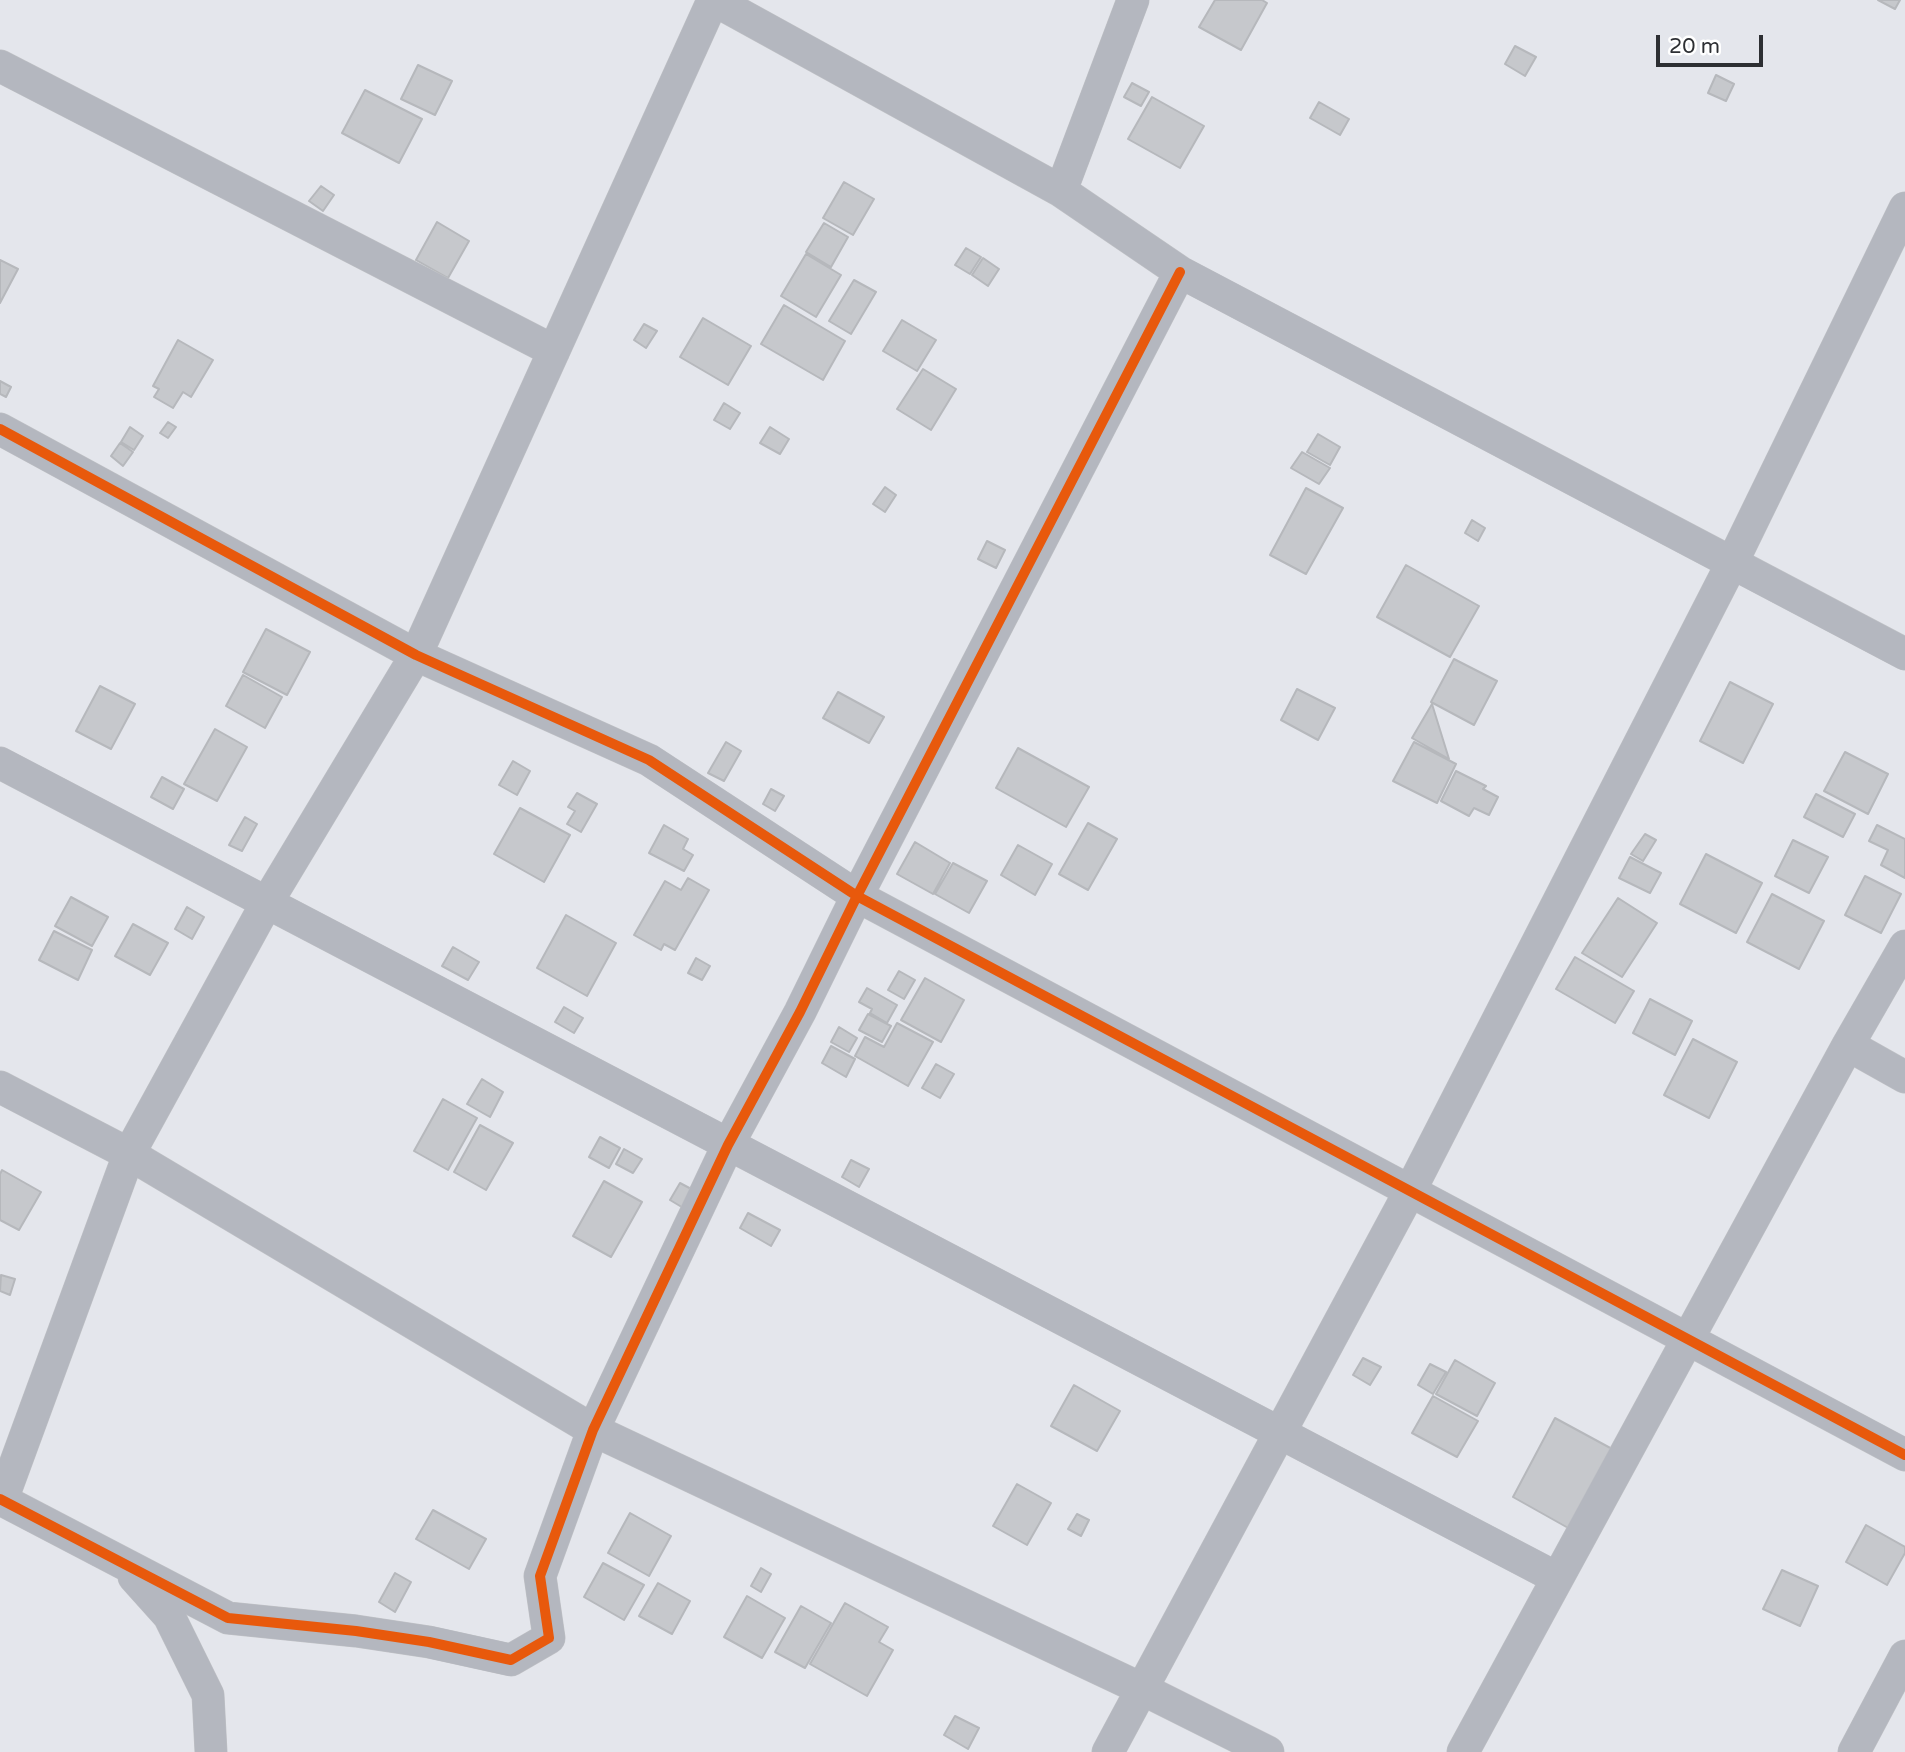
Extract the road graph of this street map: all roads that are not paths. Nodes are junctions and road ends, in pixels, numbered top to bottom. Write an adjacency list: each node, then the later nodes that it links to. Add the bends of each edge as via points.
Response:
1 (713, 0): 4 (street); 7 (street)
2 (1133, 0): 4 (street)
3 (0, 66): 7 (street)
4 (1061, 191): 6 (street)
5 (1905, 208): 9 (street)
6 (1180, 272): 9 (street); 13 (street)
7 (554, 351): 11 (street)
8 (0, 429): 11 (street)
9 (1732, 563): 10 (street); 21 (street)
10 (1905, 654)
11 (416, 655): 13 (street, via 649,760); 14 (street)
12 (0, 763): 14 (street)
13 (857, 896): 19 (street); 21 (street)
14 (266, 904): 19 (street); 20 (street)
15 (1905, 946): 16 (street)
16 (1848, 1045): 17 (street); 22 (street)
17 (1905, 1077)
18 (0, 1087): 20 (street)
19 (727, 1145): 23 (street); 24 (street)
20 (129, 1154): 23 (street); 26 (street)
21 (1410, 1191): 22 (street); 24 (street)
22 (1688, 1339): 25 (street); 28 (street)
23 (593, 1430): 27 (street, via 540,1576 550,1638 511,1660 356,1631 228,1618); 30 (street)
24 (1279, 1434): 28 (street); 30 (street)
25 (1905, 1455)
26 (1, 1499): 27 (street)
27 (121, 1563): 31 (street, via 169,1616 208,1695)
28 (1557, 1578): 34 (street)
29 (1905, 1656): 35 (street)
30 (1142, 1689): 32 (street); 33 (street)
31 (211, 1752)
32 (1108, 1752)
33 (1268, 1752)
34 (1463, 1752)
35 (1854, 1752)

